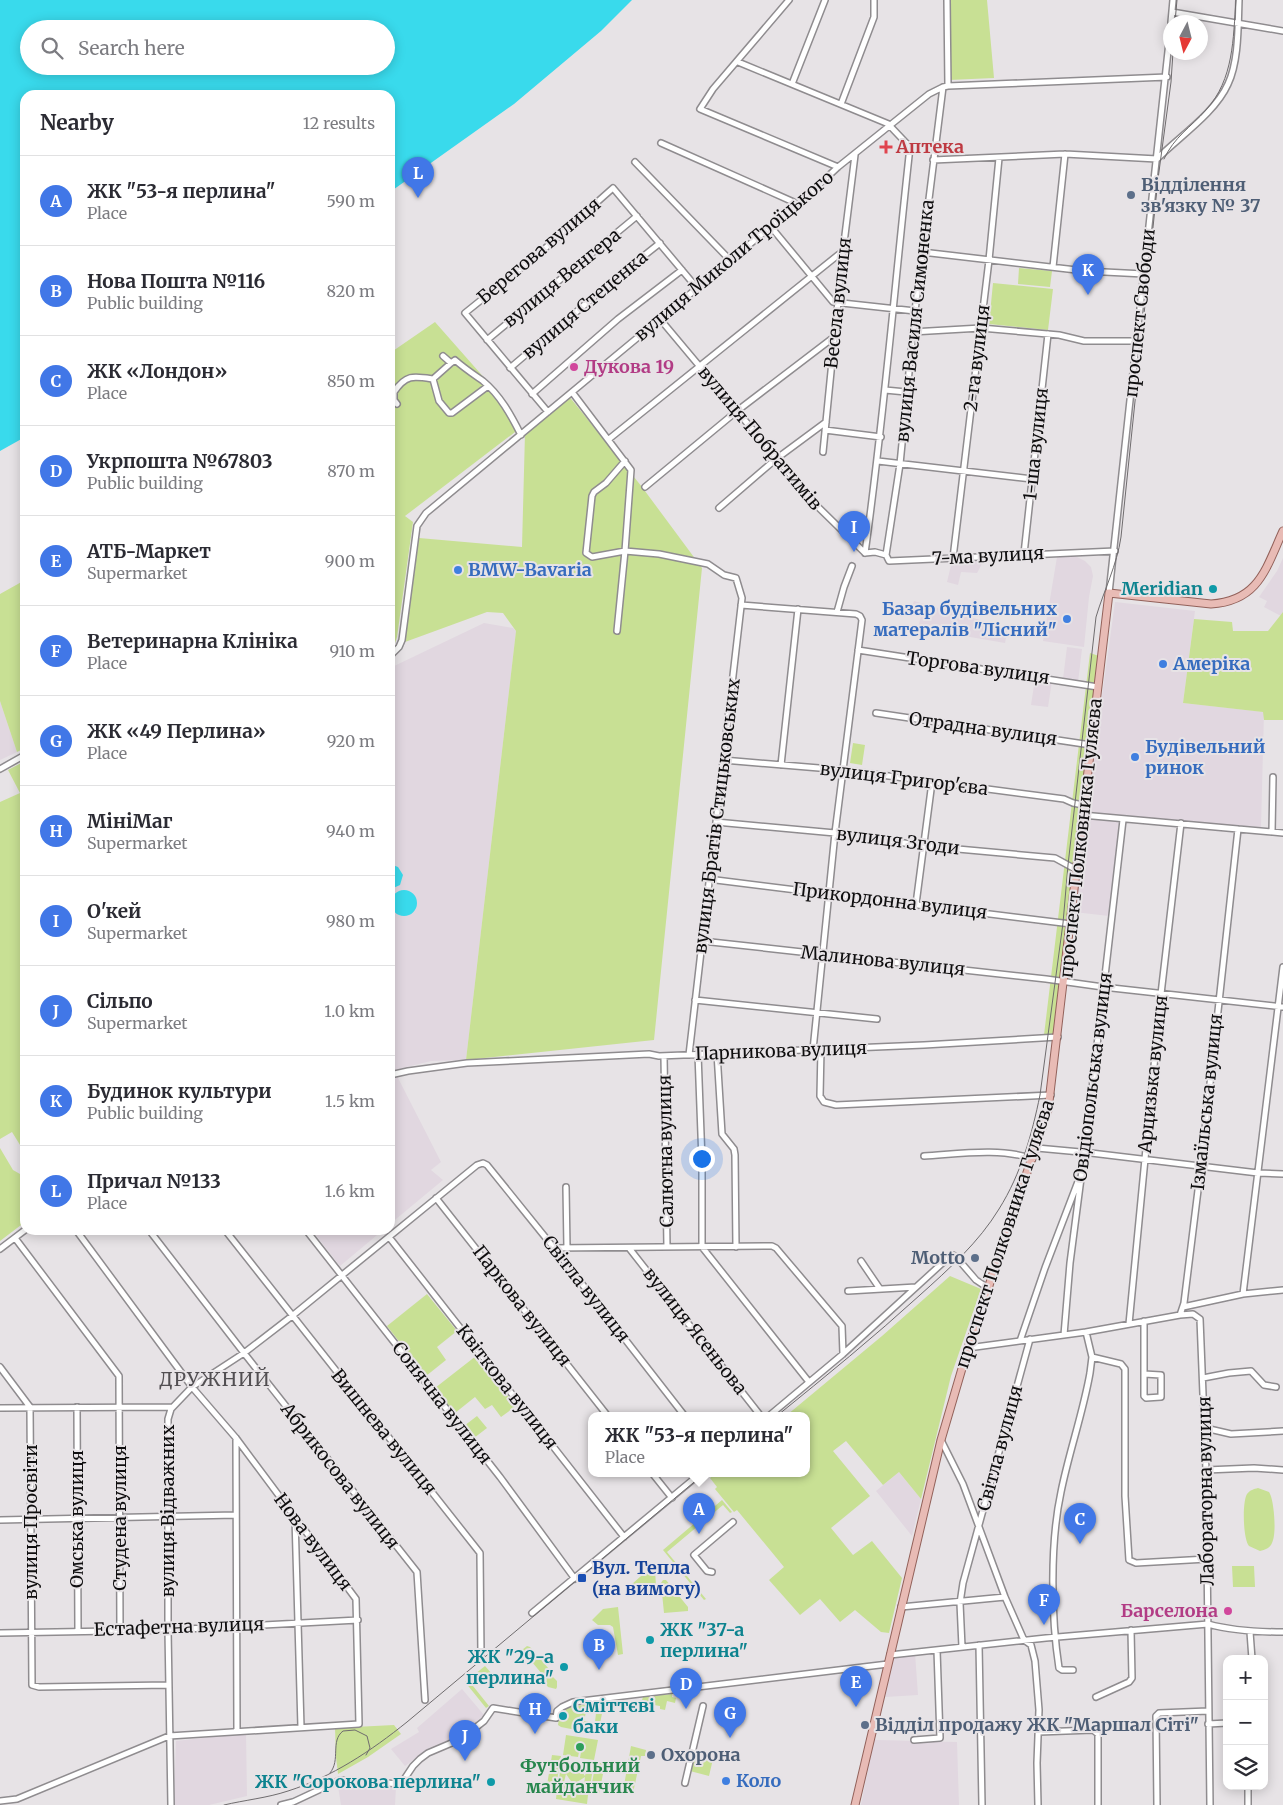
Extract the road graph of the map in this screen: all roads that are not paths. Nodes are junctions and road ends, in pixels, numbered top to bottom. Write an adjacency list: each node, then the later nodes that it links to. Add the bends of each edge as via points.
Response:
1 (789, 0): 12 (street)
2 (825, 0): 14 (street)
3 (874, 0): 16 (street, via 874,17)
4 (947, 0): 15 (street, вулиця Василя Симоненка)
5 (1173, 0): 7 (street)
6 (1239, 0): 9 (street)
7 (1172, 12): 8 (street); 9 (street)
8 (1172, 15)
9 (1238, 24): 10 (street); 22 (street, via 1233,70 1223,93 1207,113)
10 (1283, 31)
11 (1168, 60): 13 (street, проспект Свободи)
12 (738, 62): 14 (street); 25 (street, via 700,109)
13 (1167, 76): 15 (street, вулиця Миколи Троїцького); 22 (street, проспект Свободи)
14 (792, 84): 16 (street)
15 (945, 87): 17 (street, вулиця Миколи Троїцького, via 929,94); 23 (street, вулиця Василя Симоненка)
16 (841, 104): 17 (street)
17 (890, 126): 20 (street, вулиця Миколи Троїцького); 40 (street, вулиця Василя Симоненка, via 910,147)
18 (661, 143): 26 (street)
19 (1065, 154): 21 (street); 22 (street); 34 (street)
20 (855, 155): 25 (street, вулиця Миколи Троїцького); 30 (street, Весела вулиця)
21 (999, 158): 23 (street); 33 (street, 2-га вулиця)
22 (1157, 159): 36 (street, проспект Свободи)
23 (933, 160): 31 (street, вулиця Василя Симоненка)
24 (635, 162): 32 (street)
25 (838, 167): 26 (street, вулиця Миколи Троїцького)
26 (798, 204): 28 (street, вулиця Миколи Троїцького)
27 (637, 216): 29 (street); 47 (street, вулиця Венгера); 47 (street, Берегова вулиця, via 613,188 465,313)
28 (770, 227): 32 (street, вулиця Миколи Троїцького); 37 (street)
29 (660, 243): 35 (street); 52 (street, вулиця Стеценка)
30 (843, 251): 37 (street); 39 (street, Весела вулиця)
31 (922, 252): 33 (street); 41 (street, вулиця Василя Симоненка)
32 (730, 260): 38 (street, вулиця Миколи Троїцького)
33 (989, 260): 34 (street); 43 (street, 2-га вулиця)
34 (1053, 267): 36 (street)
35 (682, 270): 38 (street); 59 (street, via 618,319)
36 (1144, 274): 48 (street, проспект Свободи)
37 (812, 275): 39 (street, via 834,302); 51 (street)
38 (697, 288): 42 (street, вулиця Миколи Троїцького)
39 (838, 302): 40 (street); 46 (street, Весела вулиця)
40 (892, 308): 41 (street); 55 (street, вулиця Василя Симоненка)
41 (915, 311): 44 (street, вулиця Василя Симоненка)
42 (660, 319): 51 (street, вулиця Побратимів); 57 (street, вулиця Миколи Троїцького)
43 (981, 328): 44 (street); 45 (street); 74 (street, 2-га вулиця)
44 (912, 332): 58 (street, вулиця Василя Симоненка)
45 (1048, 334): 48 (street, via 1084,341); 75 (street, 1-ша вулиця)
46 (834, 337): 62 (street); 64 (street, Весела вулиця)
47 (487, 340): 52 (street)
48 (1136, 341): 79 (street, проспект Свободи)
49 (444, 356): 50 (street)
50 (451, 363): 53 (street); 54 (street, via 455,360)
51 (700, 367): 62 (street, вулиця Побратимів); 68 (street)
52 (510, 368): 59 (street)
53 (433, 379): 54 (street, via 440,403 450,414); 56 (street, via 413,376)
54 (488, 386): 66 (street, via 509,412)
55 (885, 390): 58 (street); 67 (street, вулиця Василя Симоненка)
56 (395, 391)
57 (572, 392): 63 (street, вулиця Миколи Троїцького); 68 (street)
58 (906, 392): 73 (street, вулиця Василя Симоненка)
59 (532, 394): 63 (street)
60 (395, 401): 61 (street)
61 (397, 404)
62 (737, 411): 70 (street, вулиця Побратимів); 76 (street)
63 (548, 412): 66 (street, вулиця Миколи Троїцького)
64 (826, 422): 65 (street, Весела вулиця); 70 (street)
65 (825, 430): 67 (street); 69 (street, Весела вулиця)
66 (521, 435): 92 (street, вулиця Миколи Троїцького, via 426,513 416,526 402,640)
67 (881, 437): 72 (street, вулиця Василя Симоненка)
68 (608, 439): 71 (street)
69 (823, 452)
70 (776, 459): 77 (street); 81 (street, вулиця Побратимів, via 814,504)
71 (625, 461): 80 (street, via 631,470); 80 (street, via 592,496 585,549 592,557)
72 (878, 461): 73 (street); 81 (street, вулиця Василя Симоненка)
73 (900, 464): 74 (street); 83 (street, вулиця Василя Симоненка)
74 (963, 471): 75 (street); 84 (street, 2-га вулиця)
75 (1032, 478): 82 (street, 1-ша вулиця)
76 (645, 487)
77 (719, 508)
78 (1283, 531): 86 (main road, via 1261,578 1238,599 1211,604)
79 (1115, 550): 82 (street, 7-ма вулиця); 86 (street, проспект Свободи)
80 (625, 551): 87 (street, вулиця Братів Стицьковських, via 708,564 724,575 736,578); 90 (street)
81 (865, 552): 83 (street, 7-ма вулиця)
82 (1024, 554): 84 (street, 7-ма вулиця)
83 (886, 555): 84 (street, 7-ма вулиця, via 889,561)
84 (953, 558)
85 (852, 566): 89 (street)
86 (1109, 594): 93 (main road, проспект Полковника Гуляєва)
87 (741, 605): 88 (street); 97 (street, вулиця Братів Стицьковських)
88 (798, 609): 89 (street); 98 (street)
89 (837, 612): 91 (street, via 860,616)
90 (617, 631)
91 (858, 650): 93 (street, Торгова вулиця); 100 (street)
92 (395, 651)
93 (1098, 686): 95 (main road, проспект Полковника Гуляєва)
94 (876, 713): 95 (street, Отрадна вулиця)
95 (1091, 746): 103 (main road, проспект Полковника Гуляєва)
96 (20, 758): 99 (street)
97 (723, 760): 98 (street, вулиця Григор'єва); 106 (street, вулиця Братів Стицьковських)
98 (781, 765): 100 (street, вулиця Григор'єва)
99 (0, 769)
100 (843, 770): 102 (street, вулиця Григор'єва); 110 (street)
101 (1273, 777): 109 (street)
102 (932, 782): 103 (street, вулиця Григор'єва, via 1064,799); 112 (street)
103 (1084, 805): 104 (main road, проспект Полковника Гуляєва)
104 (1082, 815): 105 (street); 113 (main road, проспект Полковника Гуляєва)
105 (1123, 820): 107 (street); 122 (street, Овідіопольська вулиця)
106 (716, 822): 110 (street, вулиця Згоди); 114 (street, вулиця Братів Стицьковських)
107 (1181, 823): 108 (street); 123 (street, Арцизька вулиця)
108 (1238, 830): 109 (street); 125 (street, Ізмаїльська вулиця)
109 (1272, 832): 111 (street)
110 (835, 833): 112 (street, вулиця Згоди); 115 (street)
111 (1283, 833)
112 (925, 846): 113 (street, вулиця Згоди, via 1055,858); 116 (street)
113 (1077, 870): 117 (main road, проспект Полковника Гуляєва)
114 (708, 879): 115 (street, Прикордонна вулиця); 118 (street, вулиця Братів Стицьковських)
115 (829, 894): 116 (street, Прикордонна вулиця); 119 (street)
116 (916, 904): 117 (street, Прикордонна вулиця)
117 (1071, 924): 121 (main road, проспект Полковника Гуляєва)
118 (702, 941): 119 (street, Малинова вулиця); 124 (street, вулиця Братів Стицьковських)
119 (823, 955): 121 (street, Малинова вулиця); 127 (street)
120 (1283, 967): 126 (street)
121 (1065, 981): 122 (street, Малинова вулиця); 129 (main road, проспект Полковника Гуляєва)
122 (1103, 987): 123 (street, Малинова вулиця); 139 (street, Овідіопольська вулиця)
123 (1161, 994): 125 (street, Малинова вулиця); 142 (street, Арцизька вулиця)
124 (695, 1000): 127 (street); 133 (street, вулиця Братів Стицьковських)
125 (1219, 1000): 126 (street, Малинова вулиця); 144 (street, Ізмаїльська вулиця)
126 (1280, 1007): 146 (street)
127 (817, 1012): 128 (street); 131 (street)
128 (877, 1019)
129 (1058, 1036): 130 (street, Парникова вулиця); 137 (main road, проспект Полковника Гуляєва)
130 (821, 1049): 131 (street, Парникова вулиця); 137 (street, via 820,1096 824,1102 836,1105)
131 (813, 1050): 132 (street, Парникова вулиця)
132 (717, 1053): 134 (street, Парникова вулиця); 161 (street, via 722,1134 734,1148 735,1155)
133 (689, 1054): 134 (street, Парникова вулиця); 135 (street, Парникова вулиця)
134 (698, 1054): 160 (street)
135 (664, 1056): 136 (street, Парникова вулиця, via 649,1054 462,1064); 159 (street, Салютна вулиця)
136 (395, 1074)
137 (1051, 1095): 138 (main road, проспект Полковника Гуляєва)
138 (1036, 1148): 139 (street); 141 (main road, проспект Полковника Гуляєва)
139 (1084, 1153): 142 (street); 145 (street, Овідіопольська вулиця)
140 (924, 1156): 141 (street, via 1004,1152)
141 (1033, 1159): 169 (main road, проспект Полковника Гуляєва)
142 (1144, 1160): 144 (street); 178 (street, Арцизька вулиця)
143 (486, 1165): 149 (street, вулиця Відважних, via 477,1166); 162 (street, Світла вулиця)
144 (1201, 1166): 146 (street); 174 (street, Ізмаїльська вулиця)
145 (1082, 1170): 180 (street, Овідіопольська вулиця); 182 (street)
146 (1258, 1173): 147 (street); 173 (street)
147 (1283, 1174)
148 (566, 1187): 163 (street)
149 (436, 1198): 150 (street, вулиця Відважних); 198 (street, Паркова вулиця)
150 (395, 1231)
151 (20, 1234): 158 (street)
152 (80, 1235): 192 (street, Нова вулиця)
153 (153, 1235): 184 (street, Абрикосова вулиця)
154 (229, 1235): 176 (street, Вишнева вулиця)
155 (310, 1235): 167 (street, Сонячна вулиця)
156 (390, 1235): 157 (street, вулиця Відважних)
157 (388, 1237): 167 (street, вулиця Відважних); 220 (street, Квіткова вулиця)
158 (15, 1238): 165 (street); 193 (street, Студена вулиця, via 118,1374)
159 (667, 1247): 160 (street); 164 (street)
160 (702, 1247): 161 (street); 190 (street)
161 (736, 1247): 185 (street, via 776,1248 842,1326)
162 (554, 1248): 163 (street); 199 (street, Світла вулиця)
163 (567, 1248): 164 (street)
164 (629, 1248): 200 (street, вулиця Ясеньова)
165 (0, 1249)
166 (861, 1261): 170 (street)
167 (342, 1276): 176 (street, вулиця Відважних); 223 (street, Сонячна вулиця, via 500,1477)
168 (917, 1288): 169 (street, via 953,1255); 170 (street); 185 (street)
169 (988, 1288): 183 (main road, проспект Полковника Гуляєва)
170 (880, 1289): 172 (street)
171 (1283, 1290): 173 (street)
172 (848, 1291)
173 (1243, 1294): 174 (street)
174 (1183, 1307): 175 (street, Ізмаїльська вулиця)
175 (1180, 1315): 177 (street); 189 (street, Лабораторна вулиця, via 1196,1315 1201,1322)
176 (292, 1316): 184 (street, вулиця Відважних); 245 (street, Вишнева вулиця, via 480,1552)
177 (1144, 1321): 178 (street); 188 (street)
178 (1128, 1324): 179 (street)
179 (1086, 1332): 180 (street); 186 (street)
180 (1064, 1334): 181 (street)
181 (1030, 1339): 182 (street); 219 (street, Світла вулиця)
182 (1020, 1341): 183 (street)
183 (968, 1348): 205 (main road, проспект Полковника Гуляєва)
184 (244, 1353): 192 (street, вулиця Відважних); 252 (street, Абрикосова вулиця, via 417,1572)
185 (843, 1354): 190 (street)
186 (1092, 1357): 221 (street, via 1122,1364 1125,1369 1125,1496 1129,1560 1136,1563); 240 (street, via 1060,1493 1054,1560)
187 (0, 1367): 194 (street)
188 (1144, 1374): 188 (street, via 1161,1375 1160,1397 1144,1396)
189 (1203, 1378): 191 (street, via 1251,1371 1264,1385); 202 (street, Лабораторна вулиця)
190 (809, 1382): 201 (street)
191 (1276, 1386)
192 (192, 1387): 196 (street, вулиця Відважних); 204 (street, Нова вулиця)
193 (120, 1406): 195 (street); 196 (street); 213 (street, Студена вулиця)
194 (30, 1407): 195 (street); 197 (street); 215 (street, вулиця Просвіти)
195 (76, 1407): 216 (street, Омська вулиця)
196 (172, 1407): 212 (street, вулиця Відважних, via 168,1419)
197 (0, 1408)
198 (605, 1412)
199 (682, 1412)
200 (758, 1412)
201 (774, 1412)
202 (1205, 1428): 203 (street, via 1231,1434); 206 (street, Лабораторна вулиця)
203 (1283, 1431)
204 (236, 1438): 211 (street); 214 (street, Нова вулиця)
205 (941, 1440): 219 (street); 226 (main road, проспект Полковника Гуляєва)
206 (1206, 1470): 207 (street); 221 (street, Лабораторна вулиця)
207 (1283, 1470)
208 (655, 1477): 210 (street)
209 (696, 1477): 210 (street)
210 (672, 1498): 220 (street)
211 (236, 1514): 212 (street); 231 (street)
212 (167, 1517): 213 (street); 233 (street, вулиця Відважних)
213 (119, 1518): 216 (street); 232 (street, Студена вулиця)
214 (295, 1518): 228 (street, Нова вулиця, via 356,1598); 229 (street)
215 (32, 1519): 216 (street); 217 (street); 236 (street, вулиця Просвіти)
216 (77, 1519): 235 (street, Омська вулиця)
217 (0, 1520)
218 (733, 1522): 222 (street, via 694,1555 707,1571)
219 (980, 1526): 224 (street, Світла вулиця); 225 (street, via 962,1583)
220 (624, 1537): 223 (street)
221 (1207, 1560): 230 (street, Лабораторна вулиця)
222 (712, 1572)
223 (575, 1579): 227 (street)
224 (1005, 1598): 225 (street); 241 (street, Світла вулиця)
225 (960, 1602): 226 (street); 243 (street)
226 (900, 1607): 246 (main road, проспект Полковника Гуляєва)
227 (532, 1614)
228 (358, 1620): 229 (street, Естафетна вулиця); 257 (street, Нова вулиця, via 359,1724)
229 (298, 1623): 231 (street, Естафетна вулиця); 257 (street)
230 (1208, 1624): 234 (street); 237 (street); 254 (street, Лабораторна вулиця)
231 (237, 1626): 233 (street, Естафетна вулиця); 258 (street)
232 (120, 1630): 233 (street, Естафетна вулиця); 235 (street, Естафетна вулиця)
233 (168, 1630): 250 (street, вулиця Відважних)
234 (1132, 1630): 240 (street); 251 (street, via 1132,1678)
235 (78, 1631): 236 (street, Естафетна вулиця)
236 (31, 1632): 239 (street, Естафетна вулиця); 250 (street, вулиця Просвіти, via 31,1682 34,1686)
237 (1250, 1632): 238 (street); 247 (street)
238 (1283, 1632)
239 (0, 1633)
240 (1054, 1637): 241 (street); 249 (street, via 1059,1668)
241 (1024, 1640): 242 (street); 259 (street, Світла вулиця, via 1031,1645 1035,1661)
242 (978, 1645): 243 (street); 269 (street)
243 (962, 1647): 244 (street)
244 (937, 1650): 246 (street); 261 (street, via 940,1738)
245 (480, 1655)
246 (890, 1655): 248 (main road, проспект Полковника Гуляєва)
247 (1252, 1655)
248 (888, 1664): 265 (street, via 573,1702 557,1711 556,1718 493,1708 484,1721 462,1739 420,1759 401,1784 340,1780); 268 (main road, проспект Полковника Гуляєва)
249 (1073, 1670)
250 (168, 1684): 260 (street, вулиця Відважних)
251 (1096, 1697)
252 (425, 1700)
253 (704, 1706): 262 (street)
254 (1208, 1711): 256 (street, Лабораторна вулиця); 272 (street, via 1157,1714)
255 (1223, 1723): 256 (street)
256 (1208, 1724): 273 (street, Лабораторна вулиця)
257 (301, 1727): 258 (street)
258 (237, 1731): 260 (street)
259 (1039, 1732): 270 (street, Світла вулиця); 271 (street, via 1093,1730 1098,1734)
260 (170, 1736): 264 (street, via 17,1798); 266 (street, вулиця Відважних)
261 (914, 1740)
262 (685, 1783)
263 (1248, 1790): 274 (street)
264 (0, 1801)
265 (294, 1804): 267 (street)
266 (170, 1805)
267 (281, 1805)
268 (855, 1805)
269 (982, 1805)
270 (1038, 1805)
271 (1098, 1805)
272 (1157, 1805)
273 (1210, 1805)
274 (1248, 1805)

